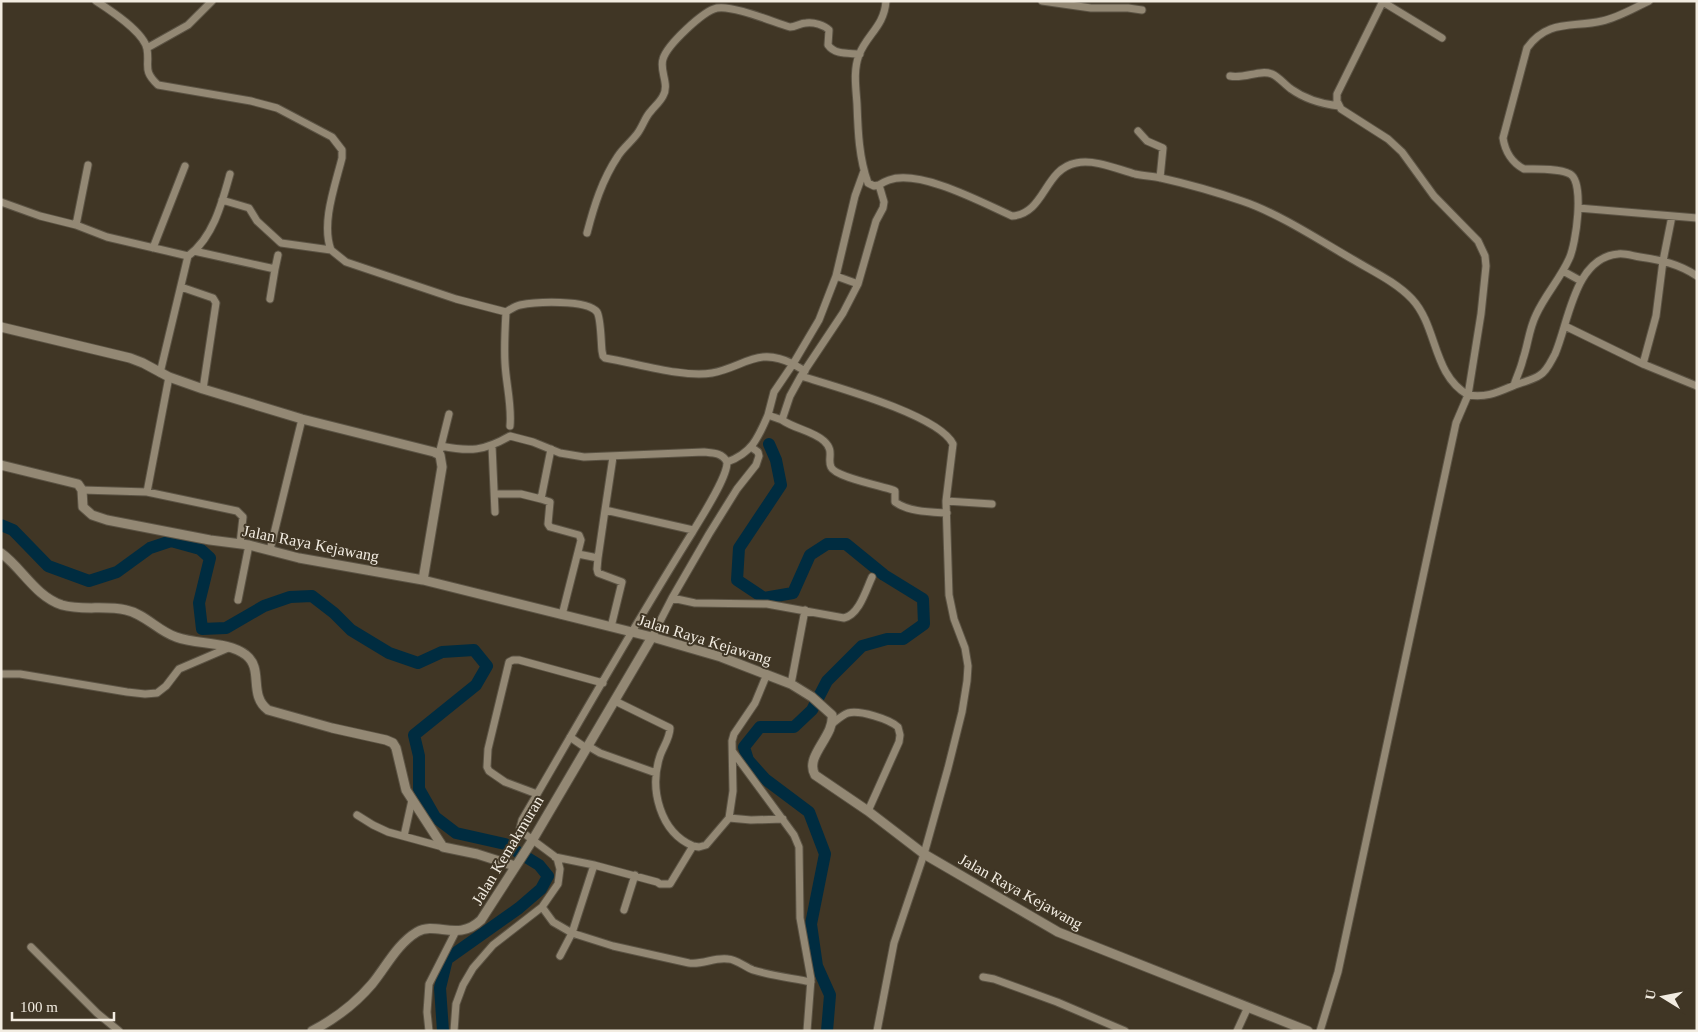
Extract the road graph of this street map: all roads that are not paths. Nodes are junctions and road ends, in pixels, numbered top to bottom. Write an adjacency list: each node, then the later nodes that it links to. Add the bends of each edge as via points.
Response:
1 (96, 1): 10 (street, via 132,28)
2 (212, 1): 10 (street, via 188,25)
3 (886, 1): 11 (street, via 881,23)
4 (1042, 1): 7 (street)
5 (1383, 1): 9 (street); 13 (street, via 1337,94)
6 (1649, 1): 23 (street, via 1602,21 1553,27 1527,48 1504,144 1509,155 1524,169 1563,172 1573,176 1577,183)
7 (1056, 3): 8 (street)
8 (1142, 10)
9 (1442, 38)
10 (147, 48): 29 (street, via 148,72 158,84 277,108 338,143 342,158 326,227)
11 (860, 54): 17 (street, via 855,79); 27 (street, via 833,51 828,45 829,30 823,25 805,22 790,27 730,9 711,10 678,38 662,59 664,94 610,169 594,206)
12 (1230, 76): 13 (street, via 1272,74 1314,101)
13 (1339, 106): 52 (street, via 1402,152 1434,196 1478,241 1485,256 1481,314)
14 (1138, 131): 19 (street, via 1147,141 1163,148)
15 (88, 165): 26 (street)
16 (185, 166): 28 (street)
17 (864, 171): 20 (street, via 868,184); 37 (street, via 855,196)
18 (230, 174): 21 (street)
19 (1160, 178): 20 (street, via 1092,162 1076,163 1056,173 1036,204 1019,216 923,180 890,179); 52 (street, via 1264,210 1400,288 1413,300 1423,318 1451,382)
20 (879, 188): 39 (street, via 883,208)
21 (222, 200): 29 (street, via 249,208 257,221 281,243); 30 (street, via 213,224)
22 (1, 202): 26 (street)
23 (1578, 208): 24 (street); 35 (street, via 1571,256)
24 (1672, 216): 25 (street); 33 (street)
25 (1697, 218)
26 (76, 225): 28 (street)
27 (587, 233)
28 (153, 248): 32 (street)
29 (331, 250): 42 (street, via 346,262 456,299)
30 (194, 251): 32 (street); 34 (street)
31 (278, 255): 34 (street)
32 (188, 256): 40 (street)
33 (1663, 261): 36 (street, via 1686,268); 38 (street, via 1619,253 1610,255 1600,259); 45 (street, via 1656,316)
34 (275, 269): 41 (street)
35 (1563, 271): 38 (street); 49 (street, via 1536,314)
36 (1697, 276)
37 (839, 277): 39 (street); 46 (street)
38 (1581, 281): 44 (street, via 1569,310)
39 (856, 283): 46 (street, via 843,313)
40 (181, 287): 47 (street); 51 (street, via 213,298 216,303)
41 (270, 299)
42 (506, 312): 46 (street, via 518,305 535,302 588,306 597,312 604,357 689,374 715,372 754,358 776,356); 57 (street, via 505,364)
43 (1, 327): 47 (street, via 130,358)
44 (1567, 327): 45 (street); 49 (street, via 1547,368 1540,375)
45 (1643, 364): 50 (street)
46 (799, 369): 54 (street, via 774,392); 56 (street); 69 (street, via 900,409 950,439 953,448)
47 (160, 373): 48 (street)
48 (169, 377): 51 (street); 66 (street)
49 (1514, 385): 52 (street, via 1492,395)
50 (1697, 386)
51 (203, 390): 55 (street)
52 (1468, 395): 133 (street, via 1454,431 1338,972)
53 (449, 414): 61 (street)
54 (768, 415): 56 (street); 59 (street)
55 (302, 418): 61 (street); 76 (street)
56 (782, 420): 73 (street, via 824,441 830,450 830,466 834,470 895,490 895,502 916,511)
57 (510, 426)
58 (492, 446): 60 (street, via 510,436); 61 (street); 67 (street)
59 (752, 446): 63 (street, via 744,455); 82 (street, via 759,456 756,464 737,489)
60 (551, 449): 62 (street, via 574,456); 68 (street)
61 (440, 451): 81 (street, via 442,467)
62 (613, 457): 63 (street, via 713,453 723,456); 71 (street)
63 (727, 462): 74 (street, via 726,472)
64 (1, 465): 65 (street, via 78,484)
65 (82, 490): 66 (street); 75 (street, Jalan Raya Kejawang, via 83,507 99,518)
66 (147, 492): 75 (street, via 239,512 244,517)
67 (495, 494): 68 (street, via 521,494); 72 (street)
68 (542, 499): 78 (street, via 550,502 549,526 580,536)
69 (949, 501): 70 (street); 73 (street)
70 (992, 504)
71 (606, 510): 74 (street); 79 (street)
72 (496, 512)
73 (947, 513): 110 (street, via 950,595 968,666 962,712)
74 (693, 530): 87 (street)
75 (244, 544): 76 (street, Jalan Raya Kejawang); 83 (street)
76 (270, 550): 81 (street, Jalan Raya Kejawang)
77 (1, 553): 89 (street, via 46,597 62,605 127,610 175,637)
78 (578, 554): 79 (street); 85 (street)
79 (598, 558): 86 (street, via 598,573 622,582)
80 (872, 577): 84 (street, via 864,596 849,617)
81 (423, 580): 85 (street, Jalan Raya Kejawang)
82 (672, 598): 84 (street, via 695,603 767,604); 88 (street)
83 (238, 600)
84 (805, 610): 93 (street)
85 (562, 616): 86 (street, Jalan Raya Kejawang)
86 (611, 627): 87 (street, Jalan Raya Kejawang)
87 (632, 632): 88 (street, Jalan Raya Kejawang); 92 (street)
88 (651, 637): 91 (street, Jalan Raya Kejawang, via 722,657); 94 (street, Jalan Kemakmuran)
89 (228, 648): 90 (street, via 179,669 156,693 127,692 20,674); 101 (street, via 248,656 256,672 258,698 268,710 393,743 399,753 406,790)
90 (1, 674)
91 (767, 674): 93 (street, Jalan Raya Kejawang); 98 (street, via 755,702 734,734)
92 (602, 683): 96 (street); 100 (street, via 519,660 508,662 486,766 506,782)
93 (791, 684): 95 (street, Jalan Raya Kejawang, via 827,710 832,715)
94 (615, 701): 97 (street, Jalan Kemakmuran); 99 (street, via 670,728)
95 (832, 724): 102 (street, Jalan Raya Kejawang, via 814,758 812,770); 102 (street, via 841,716 859,712 898,727 899,742)
96 (571, 738): 97 (street); 100 (street)
97 (587, 747): 99 (street); 107 (street, Jalan Kemakmuran)
98 (733, 752): 104 (street); 105 (street)
99 (656, 772): 109 (street, via 655,791 661,810 674,834)
100 (537, 794): 107 (street, via 520,828)
101 (412, 800): 106 (street); 108 (street)
102 (868, 811): 110 (street, Jalan Raya Kejawang)
103 (357, 814): 106 (street, via 373,825)
104 (729, 818): 105 (street); 109 (street, via 706,845)
105 (783, 819): 122 (street, via 799,847 800,918)
106 (404, 836): 108 (street)
107 (532, 840): 111 (street); 112 (street, Jalan Kemakmuran)
108 (443, 846): 112 (street)
109 (693, 846): 114 (street, via 670,884)
110 (924, 854): 123 (street, Jalan Raya Kejawang, via 1058,932); 129 (street, via 894,943)
111 (555, 857): 113 (street); 115 (street, via 559,863 558,884)
112 (518, 862): 117 (street, Jalan Kemakmuran, via 481,920 463,931)
113 (594, 865): 114 (street); 118 (street)
114 (635, 875): 116 (street)
115 (542, 907): 118 (street, via 553,922); 127 (street, via 493,945 473,968 456,1004)
116 (624, 910)
117 (456, 931): 125 (street, Jalan Kemakmuran, via 421,930 415,934 343,1013); 126 (street, via 429,984)
118 (572, 933): 120 (street); 122 (street, via 688,963 730,959 762,972)
119 (30, 946): 124 (street)
120 (560, 956)
121 (983, 977): 130 (street, via 1057,1002)
122 (811, 982): 128 (street)
123 (1248, 1007): 131 (street); 132 (street, Jalan Raya Kejawang)
124 (119, 1031)
125 (312, 1031)
126 (429, 1031)
127 (454, 1031)
128 (807, 1031)
129 (877, 1031)
130 (1125, 1031)
131 (1237, 1031)
132 (1308, 1031)
133 (1320, 1031)

